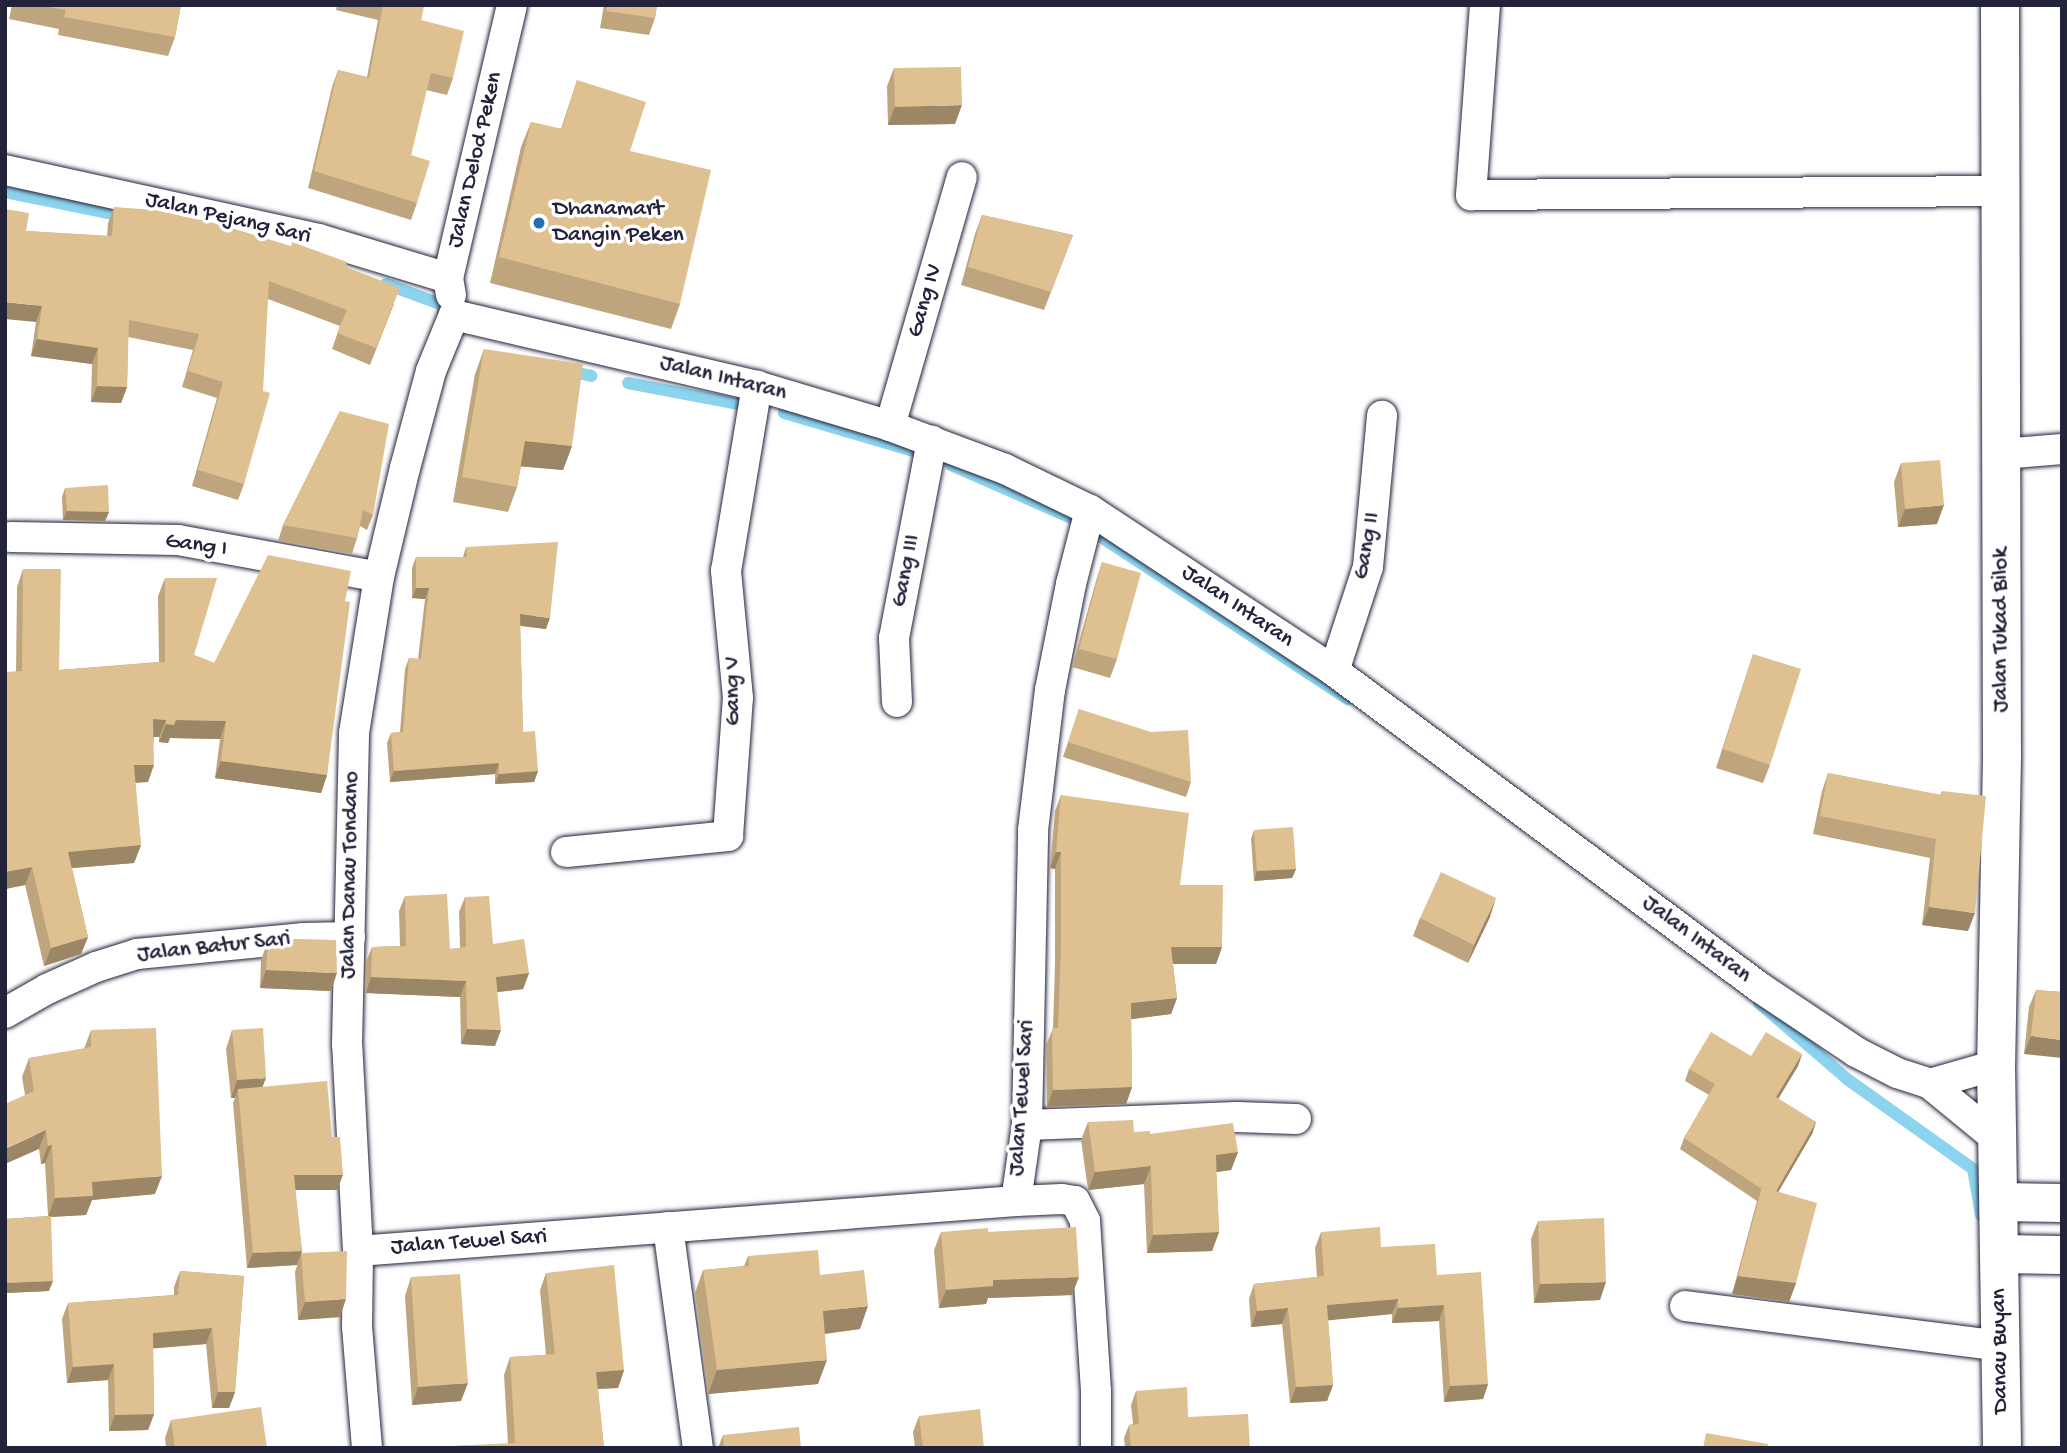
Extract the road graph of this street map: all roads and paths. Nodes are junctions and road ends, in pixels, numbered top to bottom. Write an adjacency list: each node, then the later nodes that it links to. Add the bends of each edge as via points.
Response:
1 (512, 5): 7 (street, Jalan Delod Peken)
2 (1485, 5): 6 (street, via 1471,195)
3 (2000, 5): 6 (street, Jalan Tukad Bilok)
4 (5, 170): 7 (street, Jalan Pejang Sari, via 319,239)
5 (962, 177): 11 (street, Gang IV)
6 (2000, 191): 14 (street, Jalan Tukad Bilok)
7 (449, 278): 8 (street, Jalan Delod Peken)
8 (454, 315): 9 (street, Jalan Intaran); 17 (street, Jalan Danau Tondano, via 431,371)
9 (757, 386): 11 (street, Jalan Intaran); 20 (street, Gang V, via 726,571 738,698 728,836)
10 (1382, 416): 18 (street, Gang II, via 1368,567)
11 (890, 426): 12 (street, Jalan Intaran)
12 (932, 441): 15 (street, Jalan Intaran, via 1005,468); 19 (street, Gang III, via 894,638)
13 (2062, 449): 14 (street)
14 (2002, 454): 23 (street, Jalan Tukad Bilok)
15 (1090, 509): 18 (street, Jalan Intaran); 26 (street, Jalan Tewel Sari, via 1050,690 1032,830)
16 (11, 537): 17 (street, Gang I, via 178,540)
17 (379, 578): 21 (street, Jalan Danau Tondano, via 354,733)
18 (1334, 671): 24 (street, Jalan Intaran, via 1759,987 1856,1052)
19 (897, 702)
20 (566, 852)
21 (351, 937): 22 (street, Jalan Batur Sari, via 137,954 96,967); 32 (street, Jalan Danau Tondano, via 347,1044)
22 (5, 1013)
23 (1996, 1065): 24 (street); 27 (street, Jalan Tukad Bilok)
24 (1930, 1084): 27 (street, Jalan Intaran)
25 (1296, 1119): 26 (street)
26 (1027, 1125): 28 (street, Jalan Tewel Sari)
27 (1997, 1139): 29 (street, Jalan Tukad Bilok)
28 (1016, 1201): 31 (street, Jalan Tewel Sari); 39 (street, via 1075,1201 1085,1221)
29 (2000, 1202): 30 (street); 33 (street, Jalan Tukad Bilok)
30 (2060, 1203): 34 (street)
31 (668, 1227): 32 (street, Jalan Tewel Sari); 38 (street)
32 (358, 1251): 37 (street, Jalan Danau Tondano, via 357,1325)
33 (2000, 1254): 34 (street); 36 (street, Danau Buyan)
34 (2062, 1255)
35 (1685, 1306): 36 (street)
36 (2001, 1346): 40 (street, Danau Buyan)
37 (368, 1448)
38 (698, 1448)
39 (1096, 1448)
40 (2002, 1448)

